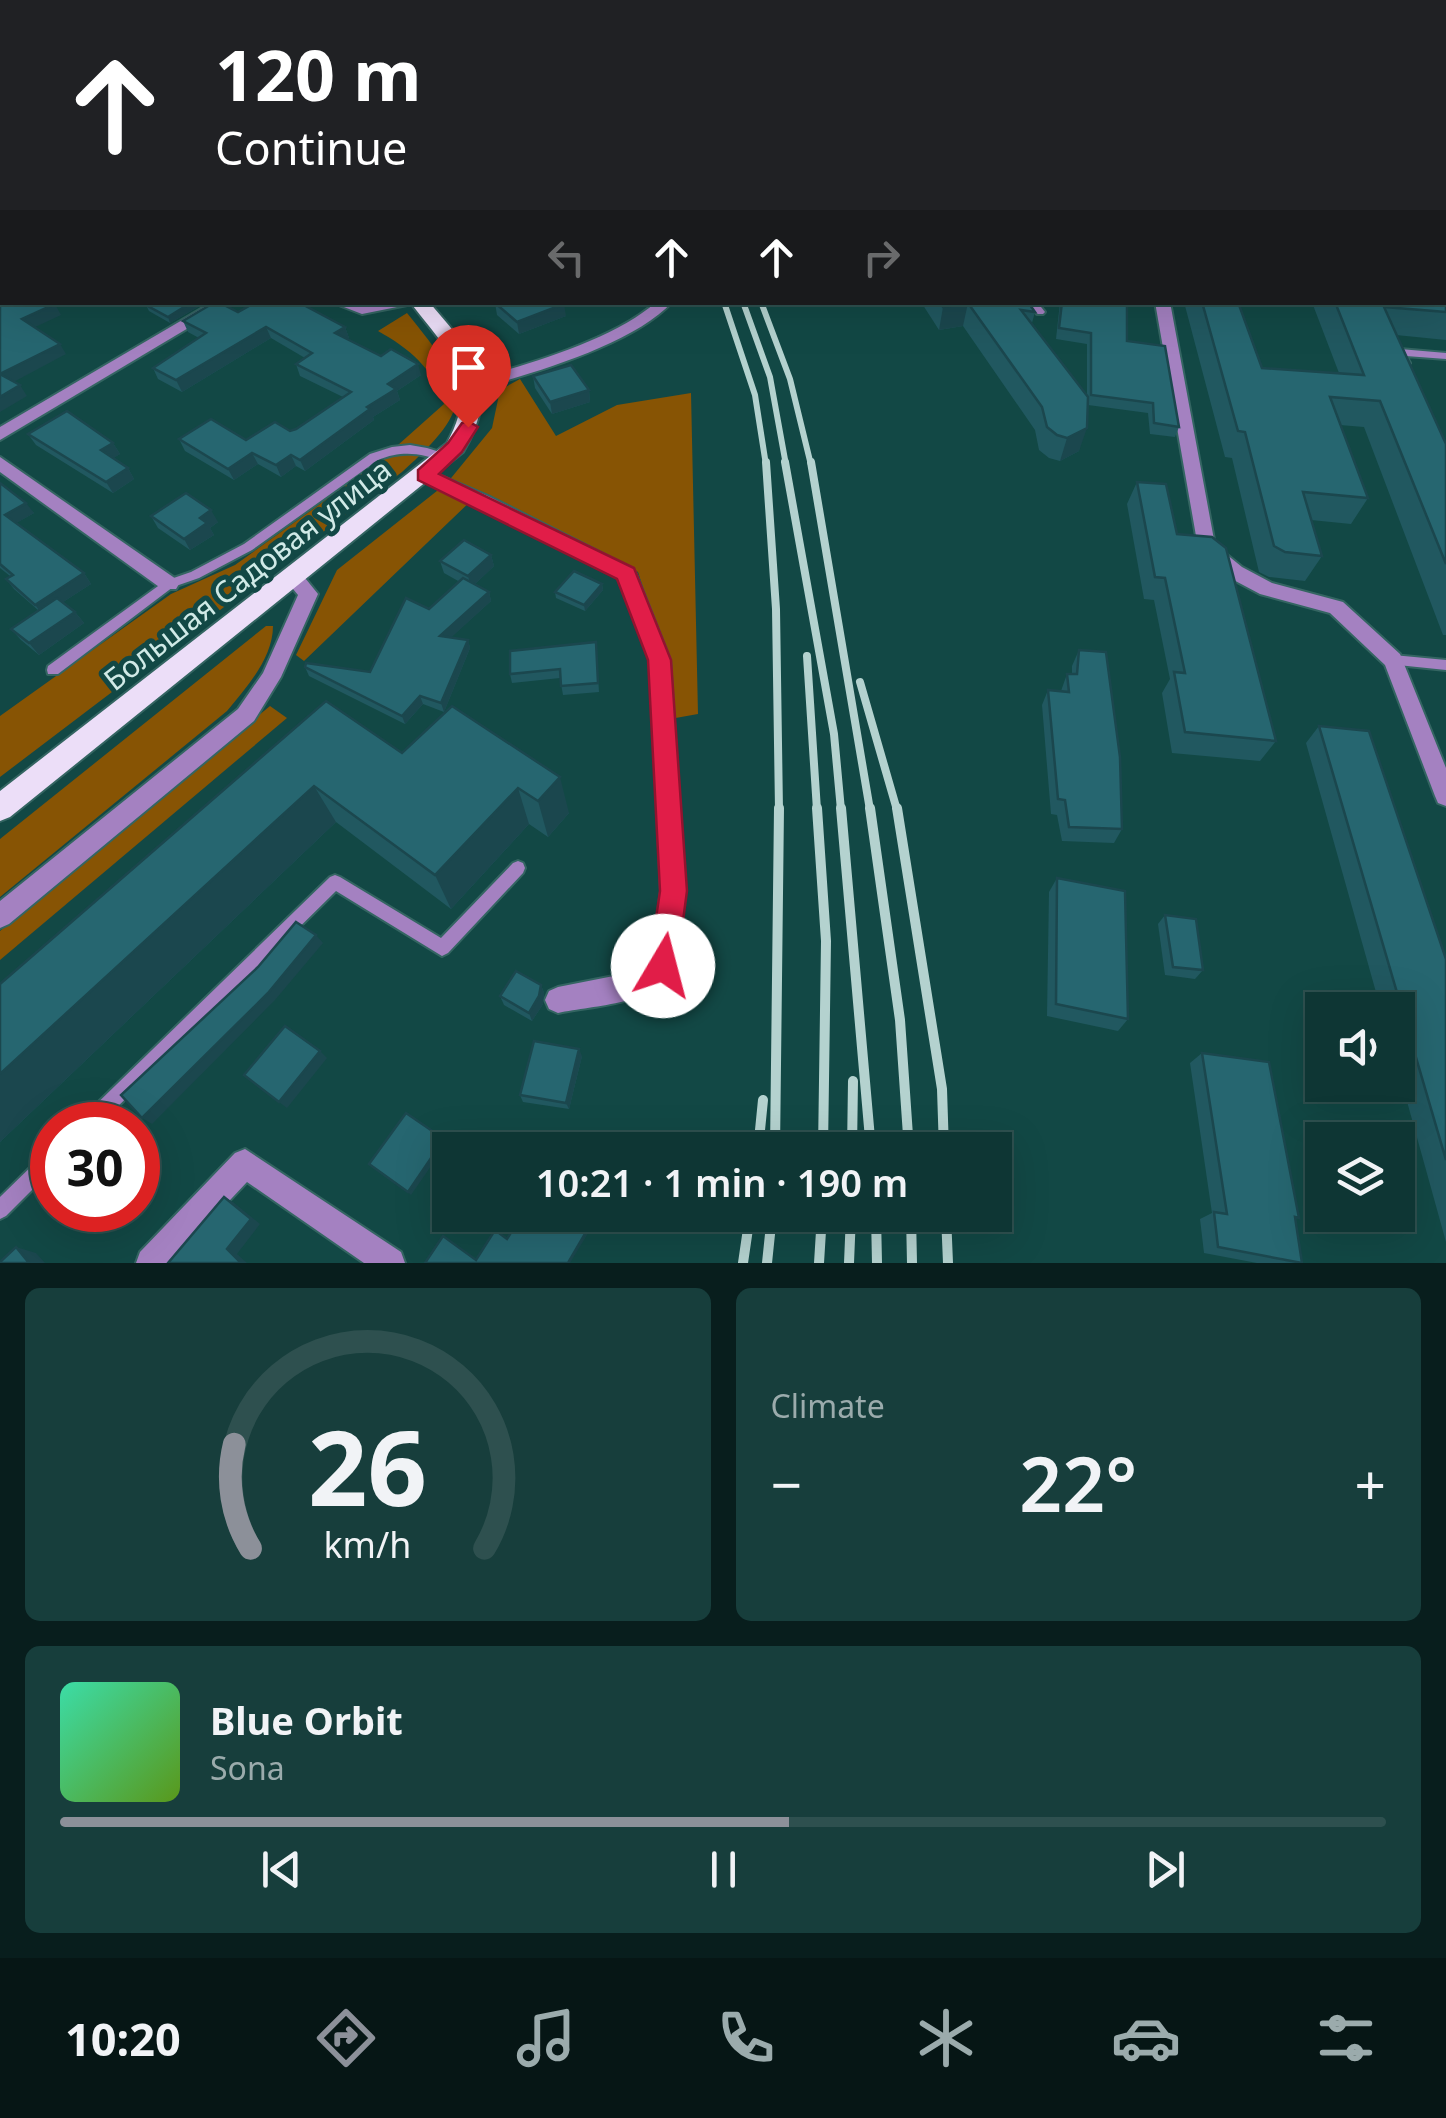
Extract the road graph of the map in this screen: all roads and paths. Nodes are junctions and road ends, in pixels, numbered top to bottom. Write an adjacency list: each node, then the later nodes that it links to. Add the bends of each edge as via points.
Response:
1 (220, 305): 12 (street)
2 (347, 305): 3 (street)
3 (396, 305)
4 (420, 305): 11 (main road, via 463,356)
5 (661, 305): 11 (street, via 642,321)
6 (1034, 305): 8 (lane)
7 (1163, 305): 18 (street, via 1206,548 1266,589 1336,607)
8 (1040, 312)
9 (1446, 356): 10 (lane, via 1400,352)
10 (1408, 370)
11 (474, 384): 13 (main road, Большая Садовая улица, via 468,427)
12 (0, 434)
13 (445, 458): 15 (main road, Большая Садовая улица); 17 (lane, via 426,448 374,457 224,561)
14 (0, 463): 17 (street)
15 (425, 475): 16 (main road, Большая Садовая улица); 25 (street, via 626,574 660,660 673,891 663,966 645,982)
16 (294, 578): 22 (main road, Большая Садовая улица); 24 (street, via 308,594 246,716)
17 (169, 584): 20 (lane)
18 (1393, 660): 19 (lane); 21 (street)
19 (1446, 665)
20 (53, 670)
21 (1445, 792)
22 (0, 808)
23 (518, 868): 26 (lane, via 442,948 335,882)
24 (0, 916)
25 (558, 1000)
26 (110, 1102)
27 (30, 1180): 28 (lane)
28 (0, 1210)
29 (151, 1263): 30 (street, via 245,1163)
30 (390, 1263)

